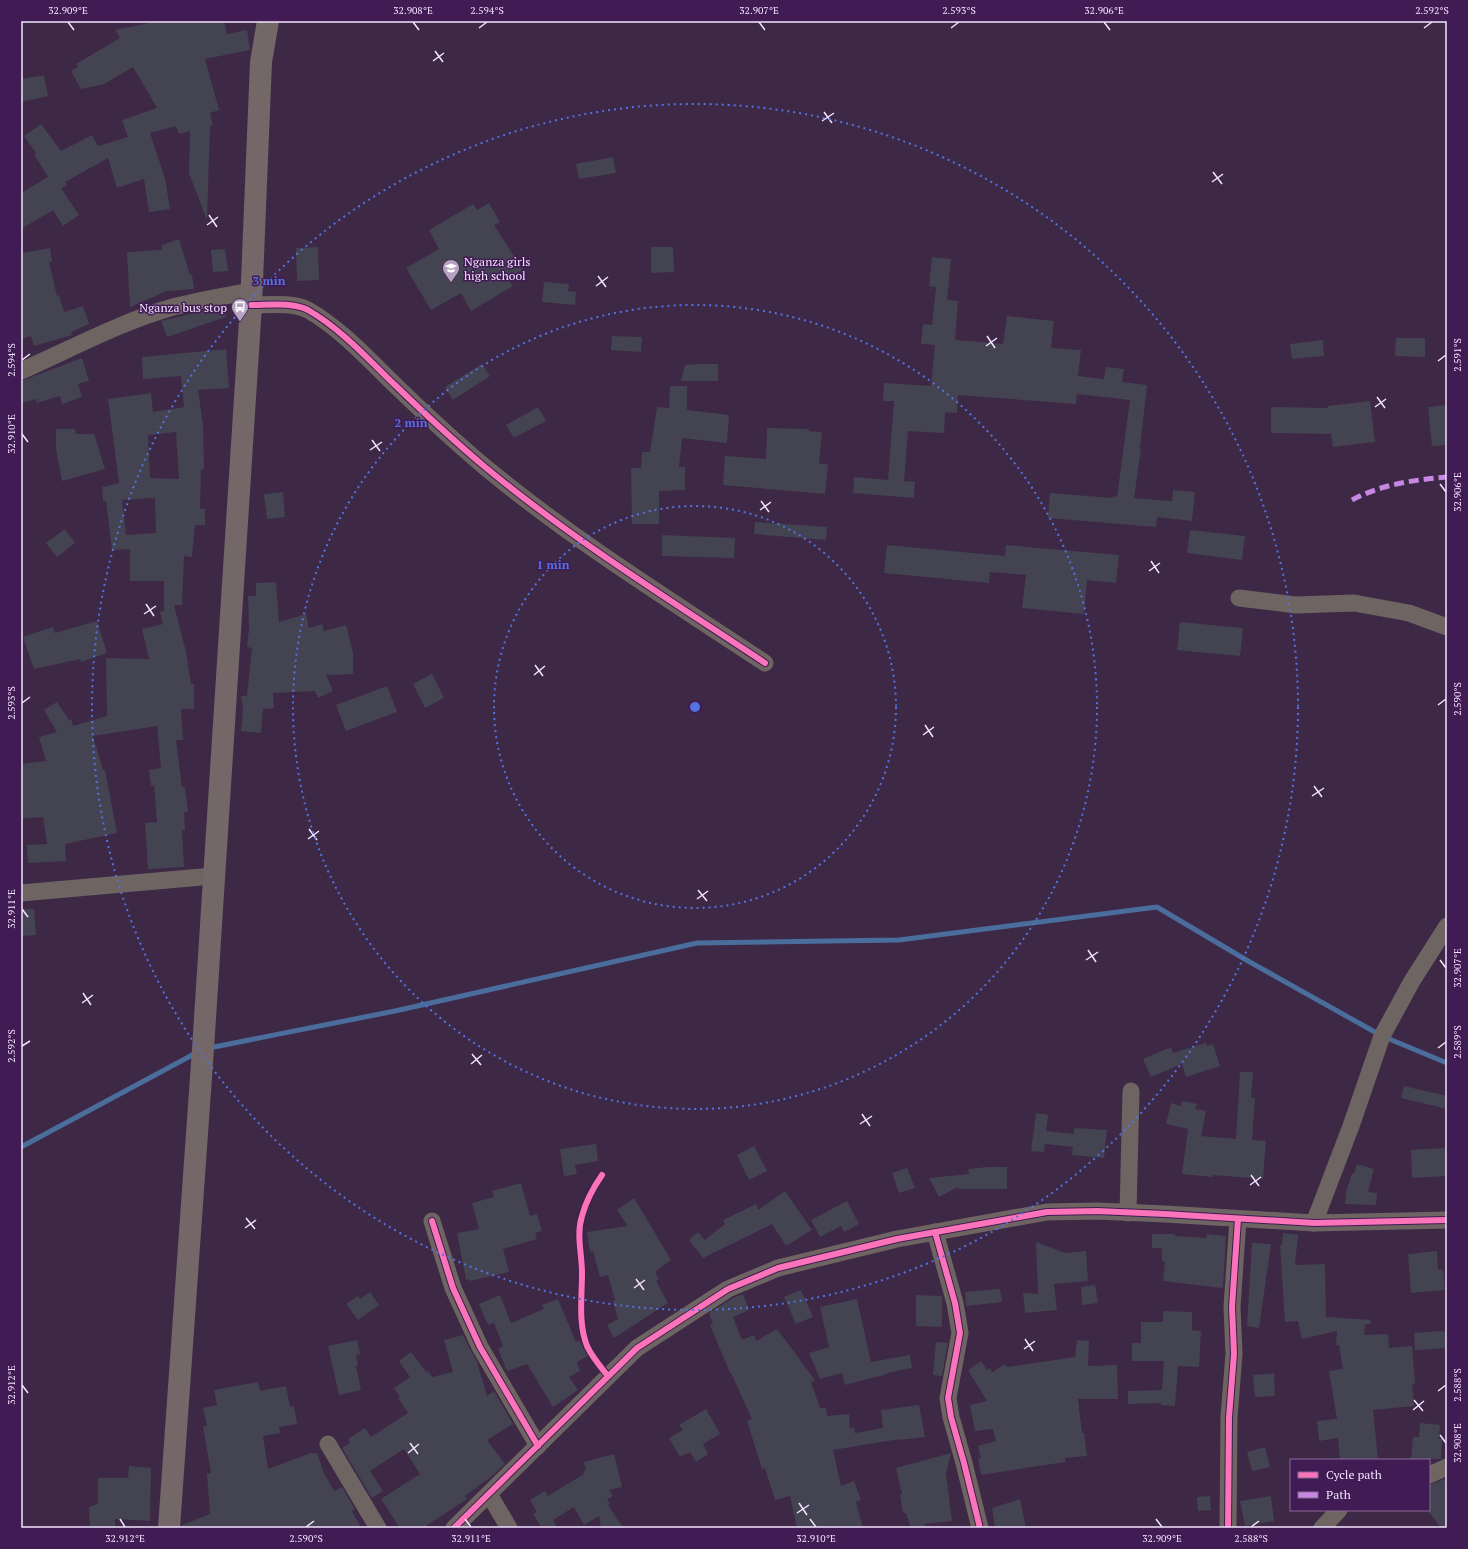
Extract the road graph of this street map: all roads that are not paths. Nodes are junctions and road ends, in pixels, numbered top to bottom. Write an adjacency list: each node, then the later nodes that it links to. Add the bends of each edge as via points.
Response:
1 (266, 22): 2 (main road, via 261,62)
2 (251, 298): 3 (street, via 173,307 114,328); 6 (street, via 298,306 342,334 468,452 506,484 599,553); 7 (main road)
3 (21, 371)
4 (1239, 598): 5 (street, via 1296,605 1354,603 1409,612)
5 (1447, 627)
6 (765, 663)
7 (213, 876): 8 (street); 23 (main road)
8 (21, 893)
9 (1447, 926): 15 (street, via 1412,981 1382,1036)
10 (1131, 1090): 11 (street)
11 (1128, 1213): 12 (street); 16 (street, via 1047,1212)
12 (1238, 1219): 15 (street); 28 (street, via 1232,1307 1234,1354 1229,1418)
13 (1447, 1220): 15 (street)
14 (432, 1221): 18 (street, via 453,1288 480,1347)
15 (1314, 1223)
16 (935, 1232): 18 (street, via 778,1268 728,1289 637,1348); 27 (street, via 955,1303 960,1333 948,1398)
17 (328, 1444): 24 (street)
18 (538, 1446): 21 (street)
19 (1447, 1467): 20 (street)
20 (1430, 1475)
21 (489, 1494): 25 (street); 26 (street)
22 (1338, 1511): 29 (street)
23 (169, 1528)
24 (378, 1528)
25 (454, 1528)
26 (509, 1528)
27 (980, 1528)
28 (1228, 1528)
29 (1322, 1528)

